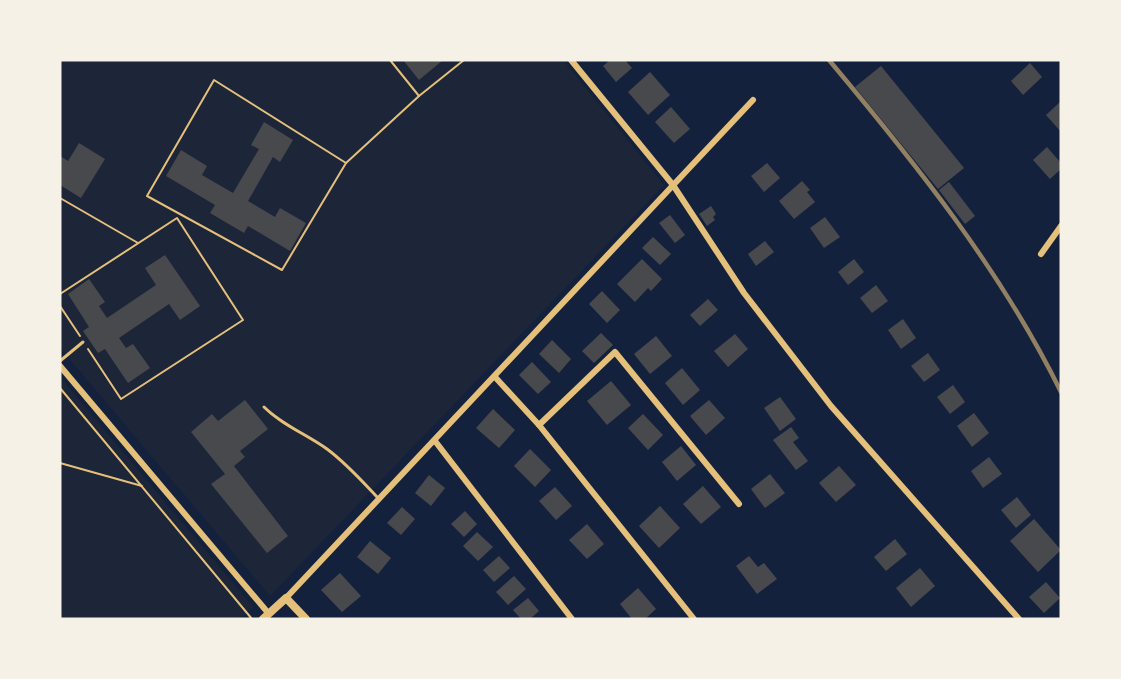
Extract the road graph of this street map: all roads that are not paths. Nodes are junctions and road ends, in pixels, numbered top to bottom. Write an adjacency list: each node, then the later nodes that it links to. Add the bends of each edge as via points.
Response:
1 (571, 60): 3 (street)
2 (753, 100): 3 (street)
3 (673, 185): 9 (street); 20 (street, via 744,293 831,406)
4 (1061, 226): 5 (street)
5 (1041, 254)
6 (83, 342): 7 (lane)
7 (60, 361)
8 (60, 366): 16 (street)
9 (495, 377): 11 (street); 12 (street)
10 (264, 407): 13 (lane, via 327,449)
11 (538, 425): 14 (street, via 615,352); 19 (street)
12 (435, 441): 13 (street); 18 (street)
13 (380, 499): 15 (street)
14 (739, 504)
15 (286, 598): 16 (street); 17 (street)
16 (266, 616)
17 (306, 619)
18 (572, 619)
19 (694, 619)
20 (1019, 619)

